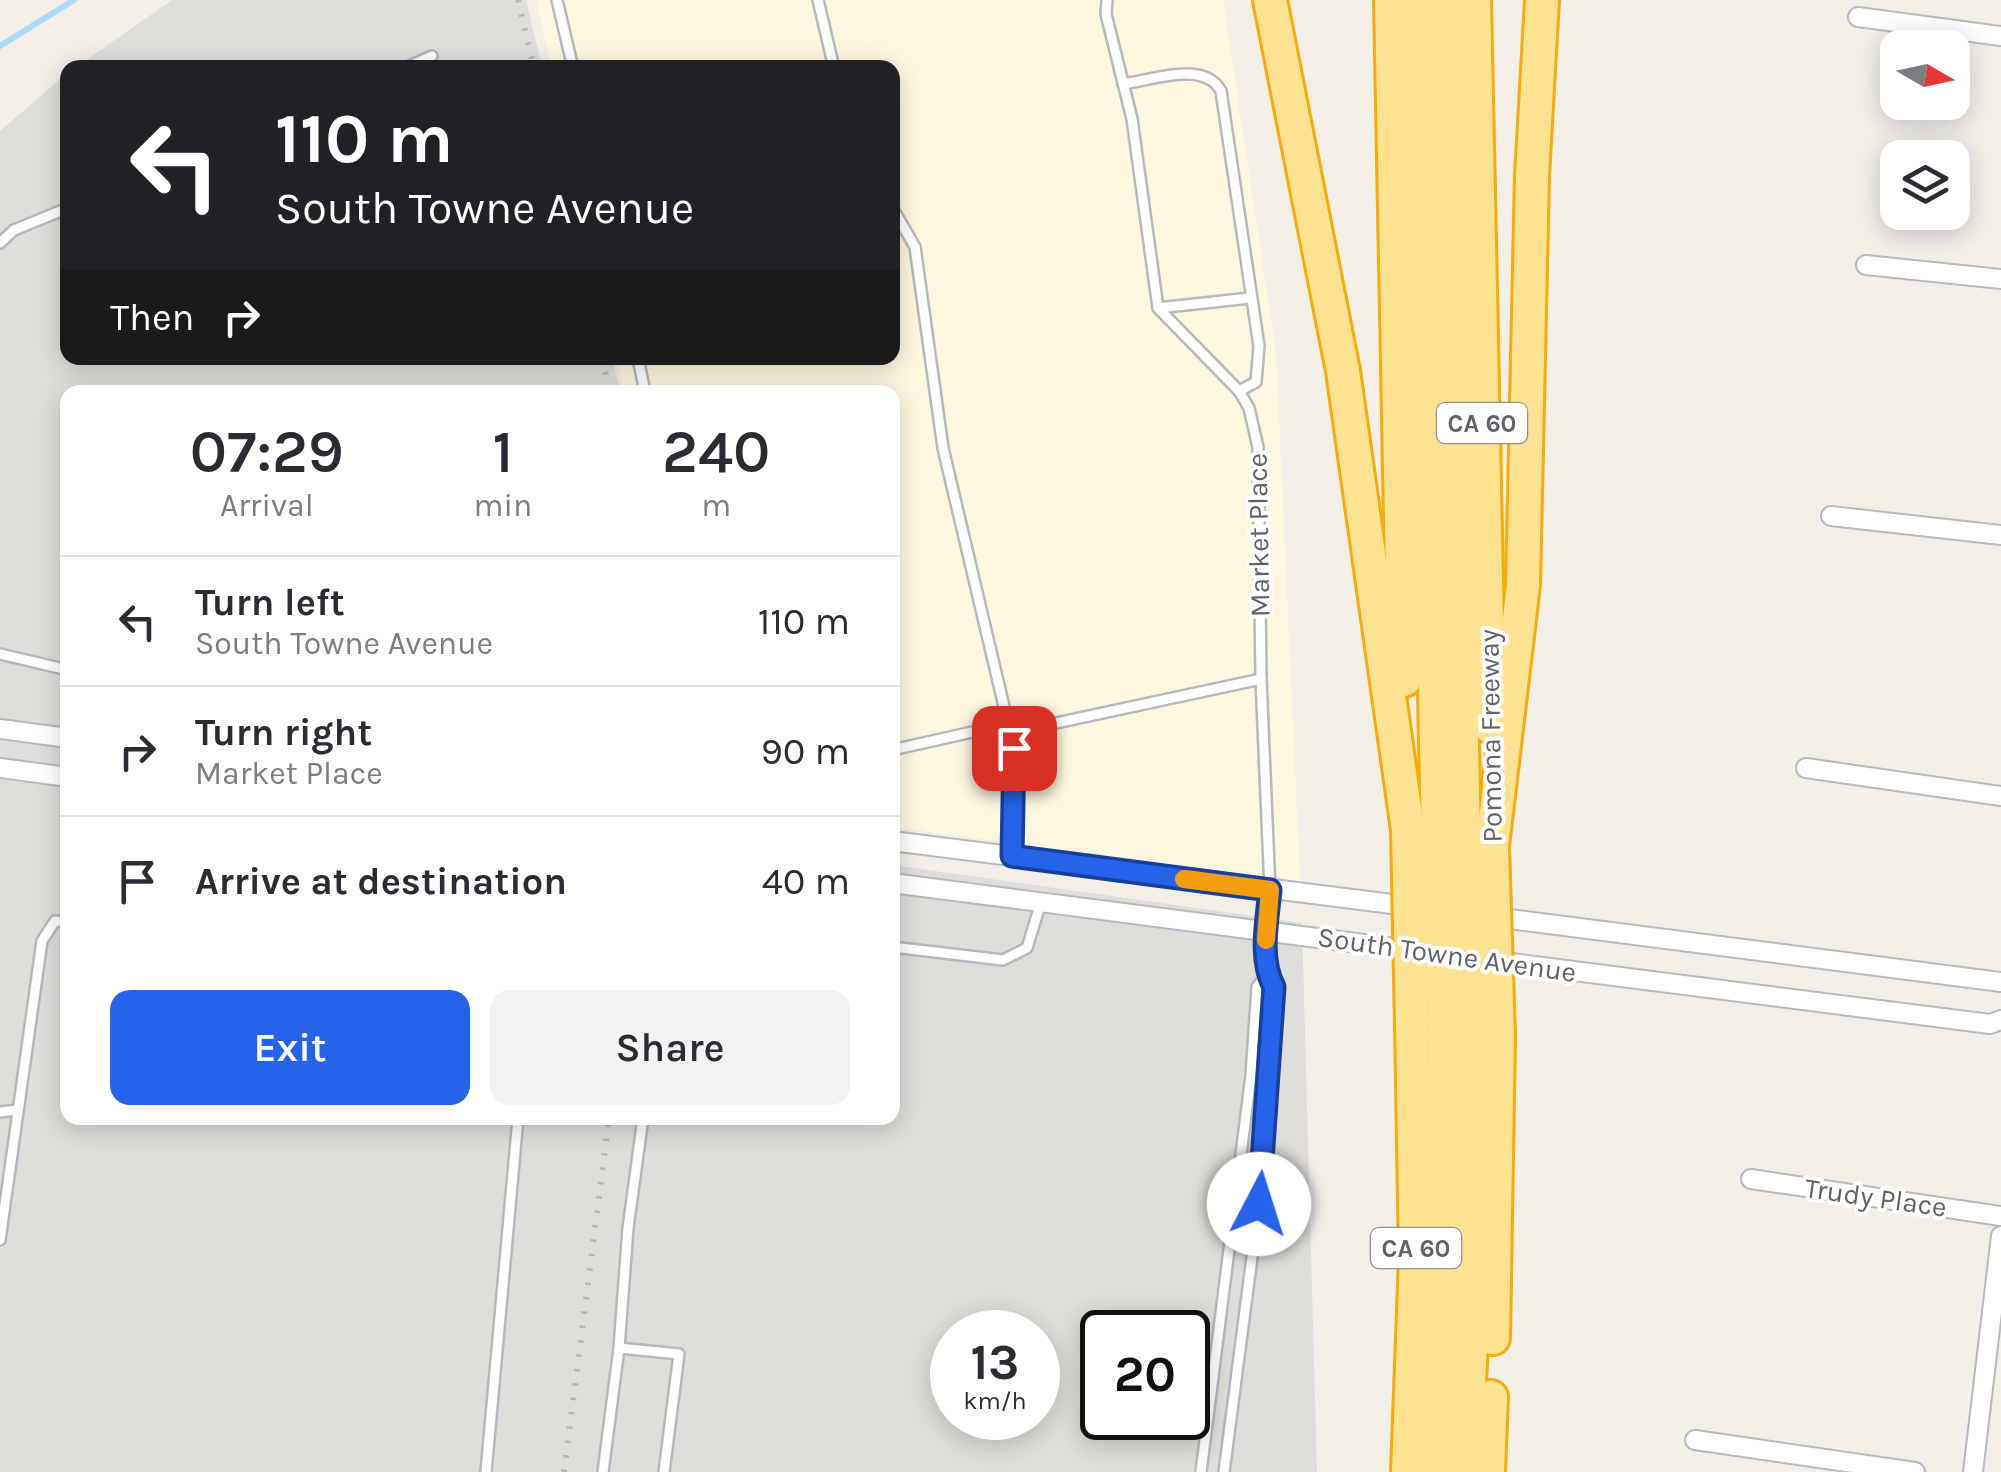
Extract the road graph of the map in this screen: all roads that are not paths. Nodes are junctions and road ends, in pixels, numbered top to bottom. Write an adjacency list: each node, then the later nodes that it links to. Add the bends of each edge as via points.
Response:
1 (556, 0): 14 (lane)
2 (818, 0): 15 (lane)
3 (1108, 0): 16 (lane)
4 (1270, 0): 38 (highway, via 1343,371)
5 (1392, 0): 38 (highway, Pomona Freeway / CA 60)
6 (1420, 0): 38 (highway)
7 (1446, 0): 38 (highway)
8 (1474, 0): 38 (highway, Pomona Freeway / CA 60)
9 (1542, 0): 38 (highway, via 1523,585)
10 (1858, 16): 11 (street)
11 (2001, 36)
12 (432, 56): 13 (lane)
13 (423, 60)
14 (570, 60)
15 (832, 60)
16 (1122, 84): 22 (lane, via 1201,73 1214,79); 23 (lane)
17 (60, 211): 19 (lane)
18 (900, 222): 30 (lane, via 914,247 942,448)
19 (0, 243)
20 (1866, 265): 21 (street)
21 (2001, 279)
22 (1250, 298): 23 (lane); 24 (lane, via 1259,346 1256,382)
23 (1158, 308): 24 (lane, Market Place)
24 (1239, 390): 29 (lane, Market Place, via 1258,447)
25 (1831, 516): 26 (street)
26 (2001, 534)
27 (0, 654): 28 (lane)
28 (60, 668)
29 (1260, 679): 30 (lane); 42 (lane, Market Place)
30 (1009, 728): 33 (lane); 40 (lane)
31 (0, 729): 32 (street)
32 (60, 737)
33 (900, 748)
34 (0, 768): 36 (street)
35 (1806, 768): 37 (street)
36 (60, 775)
37 (2001, 796)
38 (1450, 837): 50 (highway, Pomona Freeway / CA 60, bridge); 50 (highway, Pomona Freeway / CA 60, bridge)
39 (900, 843): 40 (street, South Towne Avenue)
40 (1012, 856): 42 (street, South Towne Avenue)
41 (900, 883): 43 (street, South Towne Avenue)
42 (1270, 890): 45 (lane, Market Place); 48 (street, South Towne Avenue)
43 (1041, 902): 45 (street, South Towne Avenue); 46 (lane, via 1027,948 1003,960)
44 (60, 921): 51 (lane, via 42,941)
45 (1266, 930): 47 (lane, Market Place); 49 (street, South Towne Avenue, via 1990,1024)
46 (900, 948)
47 (1267, 974): 64 (lane, via 1257,987 1252,1075); 65 (lane, via 1274,987 1263,1173)
48 (2001, 982)
49 (2001, 1020)
50 (1455, 1030): 66 (highway, Pomona Freeway / CA 60, via 1416,1258); 67 (highway); 68 (highway, via 1472,1311); 69 (highway, Pomona Freeway / CA 60, via 1498,1217)
51 (17, 1110): 52 (lane); 58 (lane)
52 (0, 1112)
53 (517, 1125): 61 (lane)
54 (642, 1125): 59 (lane)
55 (1751, 1179): 56 (street, Trudy Place)
56 (2001, 1216)
57 (2001, 1236): 71 (street)
58 (0, 1240)
59 (618, 1348): 62 (lane); 63 (lane, via 679,1354)
60 (1694, 1440): 70 (street)
61 (486, 1472)
62 (604, 1472)
63 (664, 1472)
64 (1201, 1472)
65 (1224, 1472)
66 (1408, 1472)
67 (1439, 1472)
68 (1464, 1472)
69 (1488, 1472)
70 (1915, 1472)
71 (1973, 1472)

